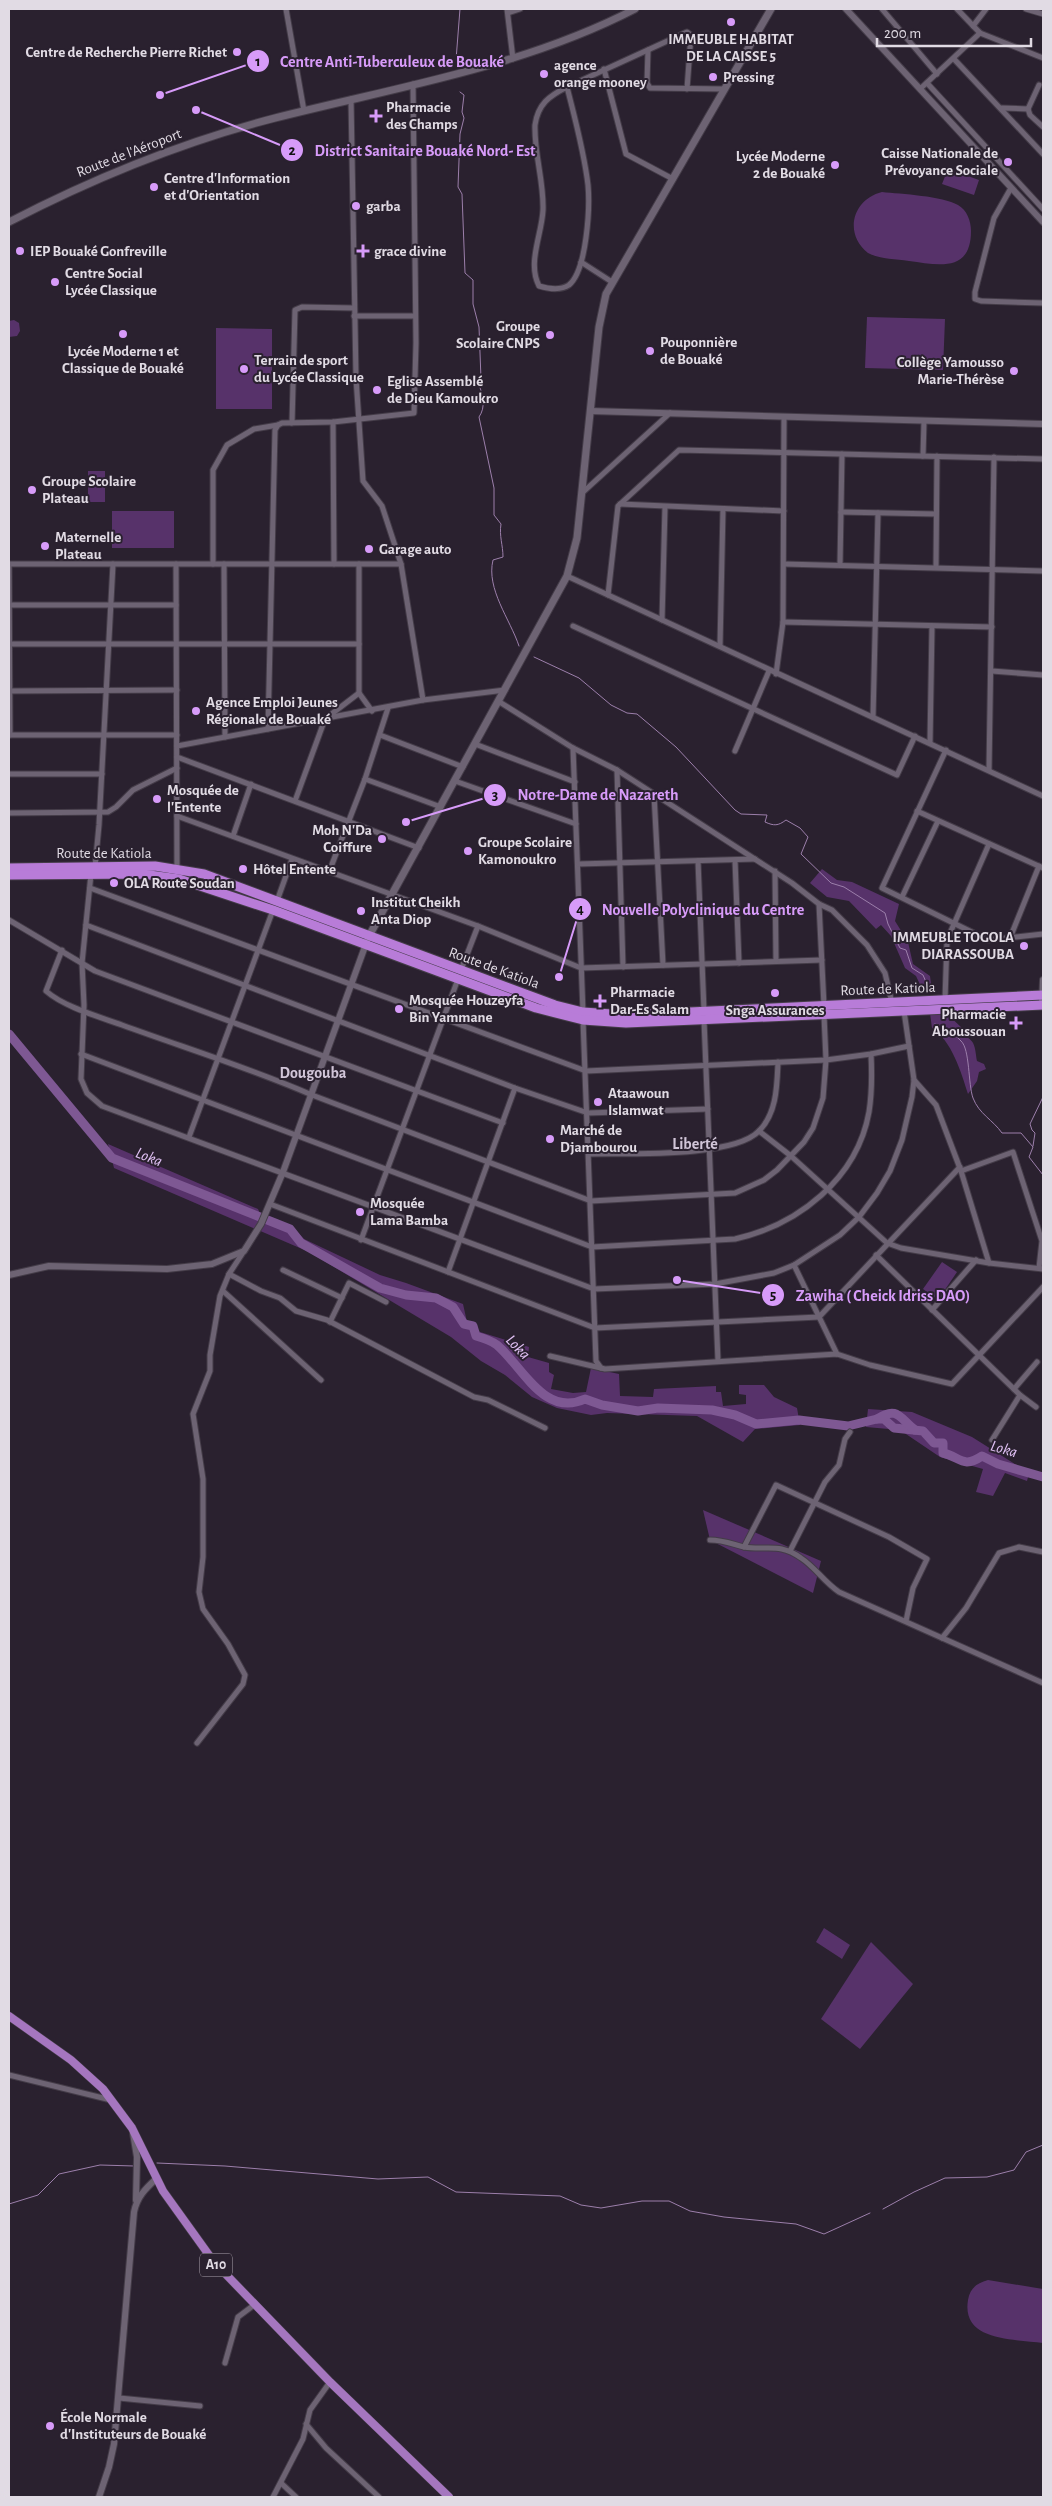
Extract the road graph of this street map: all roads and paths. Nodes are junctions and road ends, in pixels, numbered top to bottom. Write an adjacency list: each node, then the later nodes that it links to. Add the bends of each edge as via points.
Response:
1 (286, 9): 31 (street)
2 (520, 9): 10 (street)
3 (635, 9): 11 (main road, Route de l'Aéroport)
4 (771, 9): 26 (main road)
5 (846, 9): 27 (street)
6 (882, 9): 20 (street)
7 (957, 9): 13 (street)
8 (986, 9): 13 (street)
9 (1026, 9): 12 (street)
10 (508, 11): 17 (street)
11 (625, 11): 17 (main road, Route de l'Aéroport, via 593,30)
12 (1043, 14)
13 (973, 26): 14 (street)
14 (980, 33): 16 (street); 18 (street)
15 (648, 50): 19 (street); 25 (street, via 648,86); 25 (street, via 690,32)
16 (1043, 58)
17 (513, 59): 22 (main road, Route de l'Aéroport)
18 (954, 59): 20 (street); 29 (street)
19 (604, 69): 24 (street); 34 (street, via 626,154)
20 (937, 74): 21 (street)
21 (927, 83): 27 (street); 36 (street)
22 (414, 84): 28 (main road, Route de l'Aéroport); 44 (street)
23 (1038, 84): 30 (street)
24 (567, 87): 39 (street, via 588,186 588,216); 39 (street, via 549,96 536,116 534,137 543,210 535,278 539,286 561,289 570,284)
25 (687, 88): 26 (street)
26 (725, 89): 34 (main road)
27 (920, 89): 35 (street)
28 (351, 100): 31 (main road, Route de l'Aéroport); 42 (street)
29 (1002, 108): 30 (street); 33 (street)
30 (1028, 109): 32 (street)
31 (304, 111): 37 (main road, Route de l'Aéroport, via 231,130 128,166)
32 (1043, 127)
33 (1043, 154)
34 (673, 179): 40 (main road)
35 (1011, 188): 38 (street); 41 (street, via 994,218 975,299)
36 (1043, 209)
37 (9, 222)
38 (1043, 222)
39 (581, 262): 40 (street)
40 (612, 282): 45 (main road, via 599,327)
41 (1043, 304)
42 (354, 308): 43 (street); 51 (street, via 302,307 295,310)
43 (354, 316): 44 (street); 48 (street)
44 (415, 316): 48 (street, via 414,413)
45 (590, 411): 46 (street); 60 (main road)
46 (670, 413): 47 (street); 60 (street)
47 (784, 418): 49 (street); 54 (street)
48 (358, 419): 50 (street); 76 (street, via 363,481 382,506)
49 (924, 421): 52 (street); 56 (street)
50 (333, 422): 51 (street); 74 (street)
51 (292, 423): 53 (street)
52 (1043, 424)
53 (278, 425): 71 (street, via 254,429 226,445 213,470); 73 (street, via 275,430)
54 (784, 452): 55 (street); 61 (street, via 679,450); 64 (street)
55 (842, 454): 56 (street); 65 (street)
56 (923, 456): 57 (street)
57 (937, 456): 58 (street); 67 (street)
58 (994, 457): 59 (street); 81 (street)
59 (1043, 459)
60 (582, 493): 83 (main road, via 573,558)
61 (620, 504): 62 (street); 84 (street)
62 (665, 507): 63 (street); 88 (street)
63 (723, 509): 64 (street); 100 (street)
64 (784, 511): 77 (street)
65 (841, 512): 66 (street); 78 (street)
66 (878, 513): 67 (street); 79 (street)
67 (936, 514): 80 (street)
68 (9, 564): 69 (street); 85 (street)
69 (113, 564): 70 (street); 86 (street)
70 (176, 564): 71 (street); 87 (street)
71 (213, 564): 72 (street)
72 (224, 564): 73 (street); 97 (street)
73 (271, 564): 74 (street); 98 (street)
74 (334, 564): 75 (street)
75 (358, 564): 76 (street); 99 (street)
76 (401, 564): 110 (street)
77 (784, 564): 78 (street); 89 (street)
78 (840, 565): 79 (street)
79 (877, 566): 80 (street); 90 (street)
80 (936, 568): 81 (street)
81 (992, 570): 82 (street); 93 (street)
82 (1043, 571)
83 (567, 576): 84 (street); 107 (main road)
84 (608, 595): 88 (street)
85 (9, 605): 86 (street); 94 (street)
86 (111, 605): 87 (street); 95 (street)
87 (176, 605): 96 (street)
88 (662, 620): 100 (street)
89 (784, 622): 90 (street); 103 (street)
90 (875, 624): 92 (street); 115 (street)
91 (573, 626): 113 (street)
92 (932, 626): 93 (street); 124 (street)
93 (992, 627): 102 (street)
94 (9, 644): 95 (street); 108 (street)
95 (109, 644): 96 (street); 105 (street)
96 (176, 644): 97 (street); 106 (street)
97 (224, 644): 98 (street); 123 (street)
98 (269, 644): 99 (street); 117 (street)
99 (359, 644): 109 (street)
100 (720, 646): 101 (street)
101 (770, 671): 103 (street); 113 (street)
102 (992, 672): 104 (street); 134 (street)
103 (776, 674): 115 (street)
104 (1043, 675)
105 (106, 690): 106 (street); 108 (street); 119 (street)
106 (176, 690): 120 (street)
107 (505, 690): 110 (street); 111 (main road)
108 (9, 691): 118 (street)
109 (359, 693): 114 (street); 116 (street)
110 (422, 700): 112 (street)
111 (498, 701): 125 (main road); 127 (street)
112 (388, 708): 114 (street); 121 (street)
113 (754, 709): 122 (street, via 897,775); 129 (street)
114 (372, 711): 116 (street)
115 (873, 717): 122 (street)
116 (325, 719): 117 (street); 143 (street)
117 (268, 729): 123 (street)
118 (9, 735): 119 (street)
119 (103, 735): 120 (street); 136 (street)
120 (177, 735): 126 (street)
121 (380, 735): 131 (street); 137 (street)
122 (915, 736): 124 (street)
123 (224, 737): 126 (street)
124 (930, 743): 128 (street)
125 (475, 744): 131 (main road); 139 (street)
126 (177, 746): 130 (street)
127 (573, 748): 133 (street); 139 (street)
128 (946, 750): 134 (street); 145 (street)
129 (735, 751)
130 (177, 757): 132 (street); 140 (street)
131 (463, 767): 138 (main road)
132 (177, 768): 147 (street, via 133,790 113,810); 148 (street)
133 (616, 770): 141 (street); 161 (street)
134 (989, 770): 142 (street)
135 (9, 774): 136 (street)
136 (102, 774): 147 (street)
137 (365, 779): 144 (street); 149 (street)
138 (455, 781): 144 (main road); 151 (street)
139 (575, 782): 151 (street)
140 (251, 784): 143 (street); 152 (street)
141 (654, 794): 156 (street); 159 (street)
142 (1043, 796)
143 (295, 801): 149 (street)
144 (441, 807): 154 (main road)
145 (917, 811): 150 (street); 171 (street, via 881,887)
146 (9, 813): 147 (street)
147 (100, 813): 165 (street)
148 (178, 816): 152 (street); 164 (street)
149 (348, 821): 154 (street); 167 (street)
150 (938, 821): 153 (street); 171 (street)
151 (576, 824): 160 (street)
152 (233, 836): 155 (street)
153 (989, 844): 162 (street); 175 (street)
154 (418, 848): 170 (main road)
155 (292, 859): 167 (street); 173 (street)
156 (757, 859): 157 (street); 166 (street)
157 (735, 860): 158 (street); 186 (street)
158 (698, 861): 159 (street); 187 (street)
159 (659, 862): 161 (street); 188 (street)
160 (578, 864): 161 (street); 190 (street)
161 (618, 864): 189 (street)
162 (1041, 867): 179 (street)
163 (9, 868): 165 (highway, Route de Katiola)
164 (177, 868): 165 (highway, Route de Katiola); 173 (highway, Route de Katiola, via 204,874)
165 (93, 870): 168 (highway, Route de Katiola); 169 (street); 173 (highway, Route de Katiola, via 167,876)
166 (775, 871): 172 (street); 184 (street)
167 (329, 872): 170 (street)
168 (9, 875)
169 (90, 888): 176 (street); 182 (street)
170 (393, 895): 177 (street); 180 (main road)
171 (902, 897): 175 (street)
172 (819, 904): 183 (street); 197 (street, via 832,910 867,945 885,973)
173 (275, 906): 180 (highway, Route de Katiola); 182 (street)
174 (9, 920): 181 (street)
175 (952, 924): 179 (street, via 988,940); 196 (street, via 946,948)
176 (86, 925): 185 (street); 194 (street)
177 (478, 926): 190 (street); 191 (street)
178 (1043, 934): 179 (street)
179 (1010, 938)
180 (367, 940): 191 (highway, Route de Katiola); 193 (street)
181 (62, 950): 185 (street); 200 (street, via 46,991)
182 (259, 950): 193 (street); 194 (street)
183 (822, 960): 184 (street); 201 (street)
184 (776, 961): 186 (street)
185 (82, 963): 200 (street); 206 (street)
186 (739, 963): 187 (street)
187 (701, 964): 188 (street); 203 (street)
188 (663, 966): 189 (street)
189 (623, 967): 190 (street)
190 (581, 968): 202 (street)
191 (459, 975): 202 (highway, Route de Katiola); 204 (street)
192 (1043, 980): 195 (street)
193 (351, 983): 204 (street); 205 (street)
194 (244, 987): 205 (street); 206 (street)
195 (1043, 996): 196 (highway, Route de Katiola); 198 (street)
196 (945, 1001): 199 (highway, Route de Katiola)
197 (892, 1003): 199 (highway, Route de Katiola); 201 (highway, Route de Katiola)
198 (1043, 1005): 199 (highway, Route de Katiola)
199 (904, 1007): 201 (highway, Route de Katiola); 207 (street)
200 (84, 1011): 208 (street); 212 (street)
201 (824, 1011): 203 (highway, Route de Katiola); 213 (street)
202 (583, 1016): 203 (highway, Route de Katiola); 216 (street)
203 (704, 1016): 215 (street)
204 (443, 1017): 211 (street); 216 (street)
205 (338, 1020): 210 (street); 211 (street)
206 (232, 1021): 210 (street); 212 (street)
207 (909, 1046): 209 (street); 217 (street)
208 (81, 1054): 221 (street); 228 (street, via 83,1085 102,1106)
209 (871, 1054): 213 (street); 236 (street, via 871,1092 865,1126 850,1160)
210 (324, 1055): 219 (street); 220 (street)
211 (429, 1055): 218 (street); 219 (street)
212 (218, 1060): 220 (street, via 268,1075); 221 (street)
213 (826, 1060): 214 (street); 231 (street, via 820,1112 804,1142)
214 (778, 1062): 215 (street); 226 (street, via 775,1099)
215 (706, 1065): 216 (street); 222 (street)
216 (586, 1071): 223 (street)
217 (914, 1080): 233 (street, via 936,1105); 242 (street, via 902,1140 890,1170)
218 (515, 1088): 223 (street); 224 (street)
219 (416, 1090): 224 (street); 225 (street)
220 (312, 1095): 225 (street); 227 (street)
221 (203, 1101): 227 (street); 228 (street)
222 (708, 1109): 223 (street); 229 (street)
223 (588, 1113): 230 (street)
224 (503, 1123): 232 (street)
225 (402, 1130): 232 (street); 234 (street)
226 (759, 1131): 229 (street, via 741,1141); 231 (street)
227 (297, 1136): 234 (street); 235 (street)
228 (188, 1137): 235 (street)
229 (709, 1150): 230 (street); 237 (street)
230 (589, 1154): 238 (street)
231 (791, 1156): 236 (street); 237 (street, via 764,1180 735,1193)
232 (488, 1162): 238 (street); 239 (street)
233 (960, 1169): 246 (street); 251 (street); 253 (street, via 1014,1152 1042,1241)
234 (387, 1170): 239 (street); 241 (street)
235 (283, 1172): 240 (street); 241 (street)
236 (829, 1190): 242 (street); 245 (street, via 805,1210 779,1225 758,1234)
237 (711, 1196): 238 (street); 245 (street)
238 (591, 1200): 247 (street)
239 (474, 1202): 243 (street); 247 (street)
240 (270, 1204): 244 (street); 248 (street)
241 (373, 1206): 243 (street); 244 (street)
242 (859, 1217): 246 (street); 252 (street, via 840,1235)
243 (460, 1238): 255 (street); 260 (street)
244 (361, 1240): 255 (street)
245 (713, 1242): 247 (street); 258 (street)
246 (887, 1243): 249 (street); 250 (street)
247 (592, 1247): 260 (street)
248 (244, 1251): 256 (street); 257 (street, via 212,1264 167,1268 49,1266)
249 (876, 1256): 264 (street); 265 (street)
250 (976, 1260): 251 (street); 264 (street)
251 (988, 1263): 253 (street)
252 (794, 1265): 258 (street); 265 (street)
253 (1041, 1269)
254 (283, 1270): 262 (street)
255 (448, 1272): 268 (street)
256 (229, 1274): 261 (street); 266 (street, via 280,1298 296,1310)
257 (9, 1275)
258 (715, 1284): 260 (street); 267 (street)
259 (1043, 1287): 271 (street)
260 (594, 1289): 268 (street)
261 (223, 1291): 275 (street); 290 (street, via 210,1355 210,1371 193,1414 203,1479 203,1557 198,1592 203,1609 245,1675 243,1684)
262 (342, 1298): 263 (street, via 349,1283); 266 (street)
263 (386, 1302)
264 (932, 1310): 271 (street)
265 (819, 1317): 267 (street); 269 (street)
266 (330, 1322): 279 (street, via 474,1396)
267 (716, 1323): 268 (street); 272 (street)
268 (595, 1328): 274 (street, via 596,1361)
269 (837, 1354): 271 (street, via 952,1384); 272 (street)
270 (550, 1356): 274 (street)
271 (979, 1356): 276 (street)
272 (718, 1361): 274 (street)
273 (1038, 1362): 276 (street)
274 (601, 1368)
275 (321, 1380)
276 (1014, 1389): 277 (street)
277 (1020, 1395): 278 (street); 281 (street)
278 (1036, 1407)
279 (545, 1428)
280 (850, 1432): 282 (street, via 839,1465 824,1482)
281 (992, 1440)
282 (813, 1503): 284 (street, via 776,1485); 285 (street); 287 (street, via 928,1559 913,1588)
283 (710, 1540): 284 (street, via 729,1541)
284 (744, 1547): 285 (street, via 768,1546)
285 (790, 1551): 287 (street, via 839,1592)
286 (1043, 1552): 288 (street, via 1019,1547 999,1553 966,1608)
287 (906, 1621): 288 (street)
288 (942, 1638): 289 (street)
289 (1043, 1683)
290 (196, 1743)
291 (9, 2016): 293 (main road, A10, via 71,2060)
292 (9, 2075): 293 (street)
293 (114, 2101): 294 (main road, A10)
294 (132, 2128): 295 (main road, A10); 296 (street, via 137,2157)
295 (156, 2178): 296 (street); 297 (main road, A10, via 214,2262)
296 (136, 2202): 300 (street)
297 (254, 2305): 298 (street, via 238,2317); 299 (main road, A10)
298 (225, 2364)
299 (330, 2382): 302 (street, via 310,2410); 310 (main road, A10)
300 (119, 2398): 301 (street); 305 (street, via 109,2467)
301 (200, 2406)
302 (306, 2424): 303 (street, via 304,2438); 304 (street, via 326,2448)
303 (281, 2483): 306 (street); 307 (street)
304 (374, 2493): 308 (street); 309 (street)
305 (99, 2497)
306 (273, 2497)
307 (296, 2497)
308 (370, 2497)
309 (379, 2497)
310 (449, 2497)

